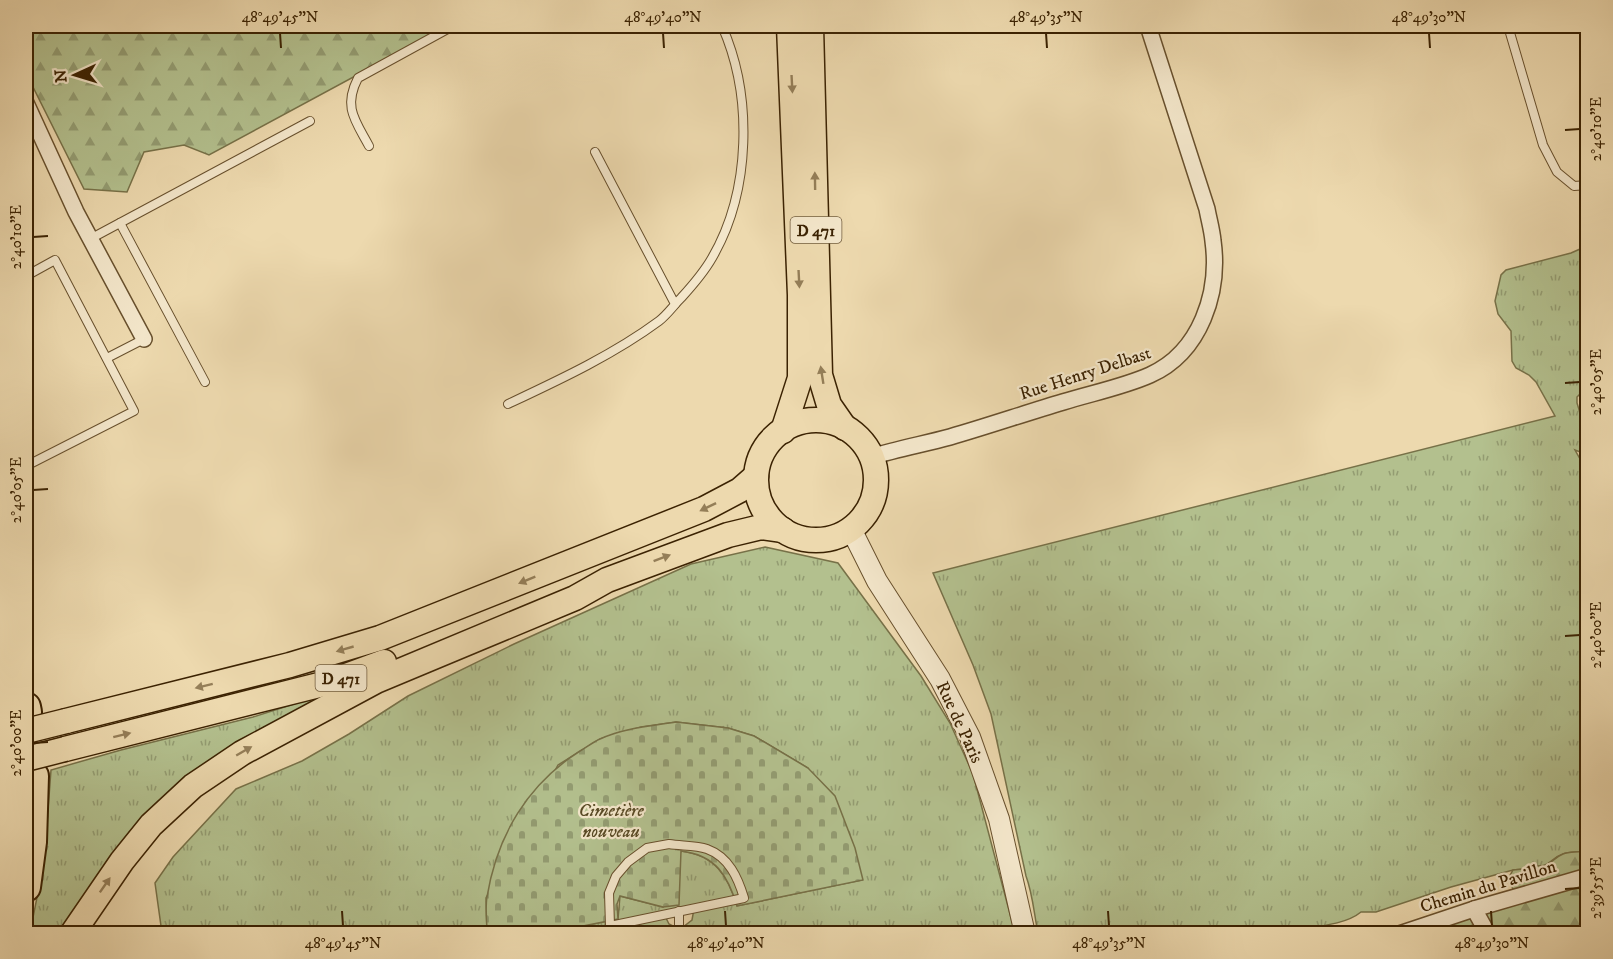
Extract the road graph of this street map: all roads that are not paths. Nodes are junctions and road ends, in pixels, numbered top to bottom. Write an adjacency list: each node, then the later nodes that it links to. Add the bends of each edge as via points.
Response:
1 (453, 26): 9 (lane, via 358,78 350,93 350,107)
2 (722, 26): 15 (lane, via 731,47 741,98 743,147 739,187 712,259)
3 (789, 26): 21 (main road, D 471, one-way to 21, via 800,378)
4 (811, 26): 20 (main road, D 471, one-way to 4, via 829,405 820,375)
5 (1148, 26): 22 (street, Rue Henry Delbast, via 1213,240 1215,265 1209,303 1192,340 1165,367 1134,381)
6 (1508, 26): 11 (lane, via 1543,145 1557,172 1574,186)
7 (26, 103): 13 (street)
8 (310, 121): 12 (lane)
9 (369, 146)
10 (595, 152): 15 (lane)
11 (1587, 184)
12 (120, 223): 13 (lane); 18 (lane)
13 (90, 239): 16 (street)
14 (26, 276): 17 (lane, via 55,260)
15 (675, 304): 19 (lane, via 661,320 622,345)
16 (144, 339): 17 (lane)
17 (107, 358): 23 (lane, via 134,411)
18 (205, 382)
19 (508, 404)
20 (845, 428): 21 (main road, via 814,420); 22 (main road, via 860,440)
21 (783, 430): 24 (main road, via 764,450)
22 (871, 457): 25 (main road, via 876,477 874,497 865,515)
23 (26, 465)
24 (756, 476): 26 (main road, via 762,506); 28 (main road, D 471, one-way to 28, bridge, via 740,490 704,509 409,628 349,648 66,721)
25 (851, 529): 26 (main road, via 832,538 812,540); 36 (street, Rue de Paris, via 970,737 999,819)
26 (783, 530): 27 (main road, D 471, one-way to 26, via 728,535 762,527)
27 (607, 580): 29 (main road, D 471, one-way to 27, bridge, via 65,749 327,683 574,588); 34 (main road, one-way to 27, via 151,825 173,802 216,769 376,681 575,598)
28 (26, 717)
29 (30, 768): 31 (highway, via 32,842)
30 (1587, 876): 32 (street, Chemin du Pavillon)
31 (26, 887)
32 (1474, 909): 37 (street, Chemin du Pavillon); 38 (street)
33 (679, 911): 33 (lane, via 610,926 609,893 616,876 647,848 669,844 708,849 727,862 744,898); 35 (lane)
34 (72, 933)
35 (679, 933)
36 (1025, 933)
37 (1399, 933)
38 (1488, 933)

